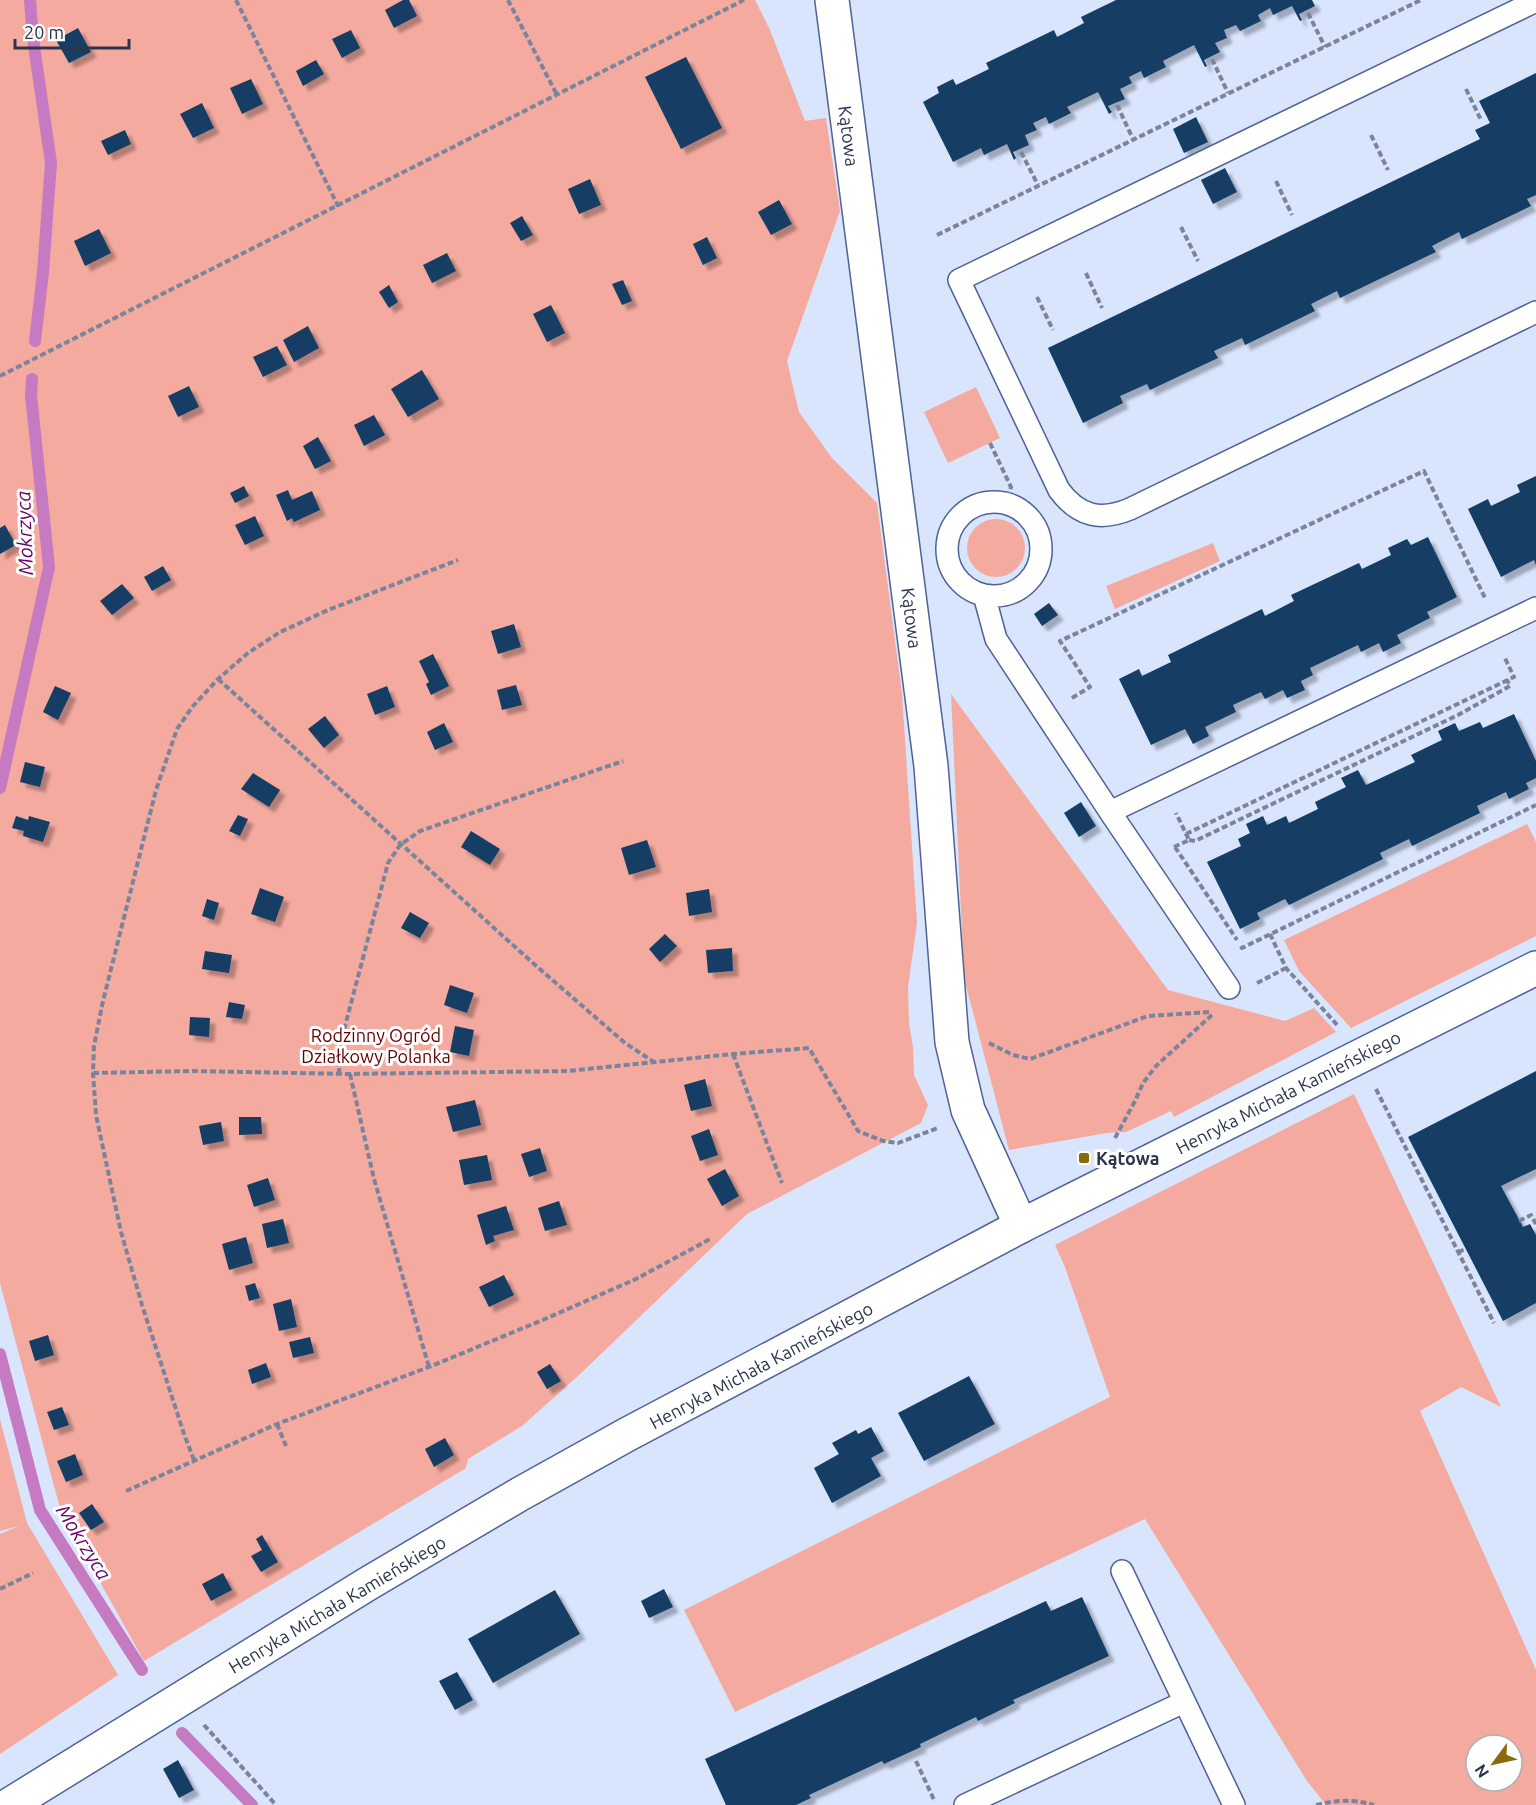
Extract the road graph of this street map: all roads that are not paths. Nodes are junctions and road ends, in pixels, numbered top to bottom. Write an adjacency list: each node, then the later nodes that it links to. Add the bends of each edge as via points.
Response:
1 (832, 0): 9 (street, Kątowa, via 931,766 952,1042 969,1110)
2 (1536, 1): 3 (lane, via 959,280 1059,490 1073,506 1102,517 1130,509)
3 (1536, 312)
4 (984, 595): 4 (lane, via 1007,595 1021,588 1040,563 1039,533 1031,519 1005,503 989,502 962,515 947,543 953,573 963,585); 6 (lane, via 996,639)
5 (1536, 608): 6 (lane)
6 (1110, 812): 8 (lane)
7 (1536, 968): 9 (street, Henryka Michała Kamieńskiego)
8 (1229, 988)
9 (1022, 1226): 12 (street, Henryka Michała Kamieńskiego, via 520,1494)
10 (1122, 1571): 11 (lane)
11 (1184, 1702): 13 (lane); 14 (lane)
12 (9, 1805)
13 (965, 1805)
14 (1234, 1805)

